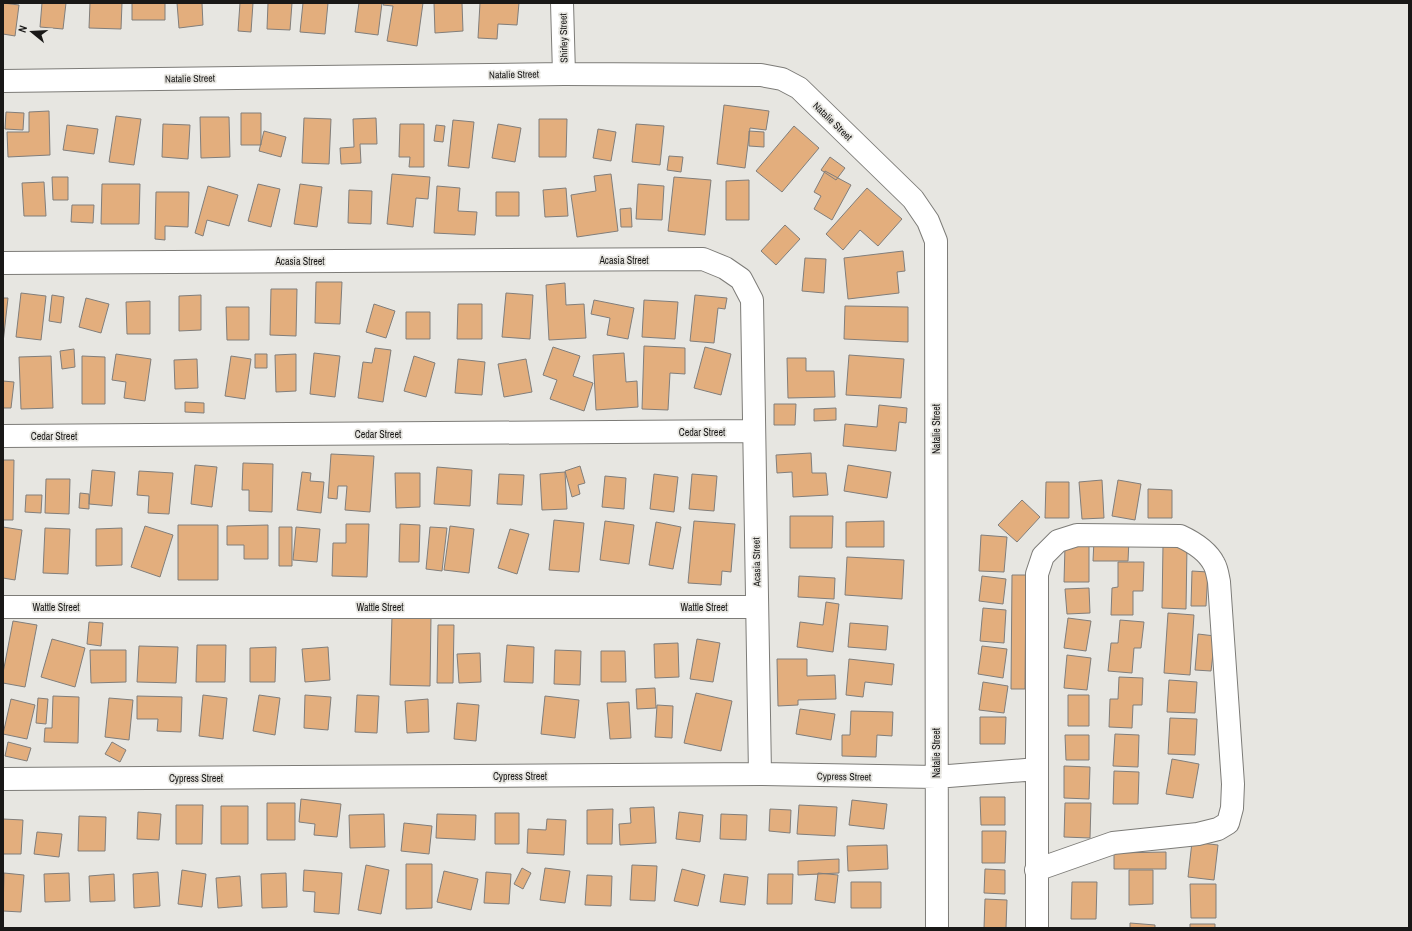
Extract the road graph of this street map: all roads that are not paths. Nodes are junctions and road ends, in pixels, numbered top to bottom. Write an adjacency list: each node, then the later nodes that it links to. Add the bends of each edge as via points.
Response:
1 (562, 3): 2 (street, Shirley Street)
2 (564, 74): 3 (street, Natalie Street); 11 (street, Natalie Street, via 761,75 782,78 799,88 913,199 928,221 936,241)
3 (3, 81)
4 (3, 263): 5 (street, Acasia Street, via 703,259 725,268 741,279 752,300)
5 (754, 431): 6 (street, Cedar Street); 8 (street, Acasia Street)
6 (3, 436)
7 (3, 607): 8 (street, Wattle Street)
8 (756, 607): 10 (street, Acasia Street)
9 (1037, 769): 11 (street, Cypress Street); 13 (street); 13 (street, via 1037,574 1043,556 1058,541 1077,535 1180,536 1192,541 1214,564 1220,582 1233,784 1232,808 1228,823 1198,834 1113,843)
10 (760, 774): 11 (street, Cypress Street); 12 (street, Cypress Street)
11 (936, 777): 14 (street, Natalie Street)
12 (3, 779)
13 (1036, 870): 15 (street)
14 (937, 928)
15 (1037, 928)

